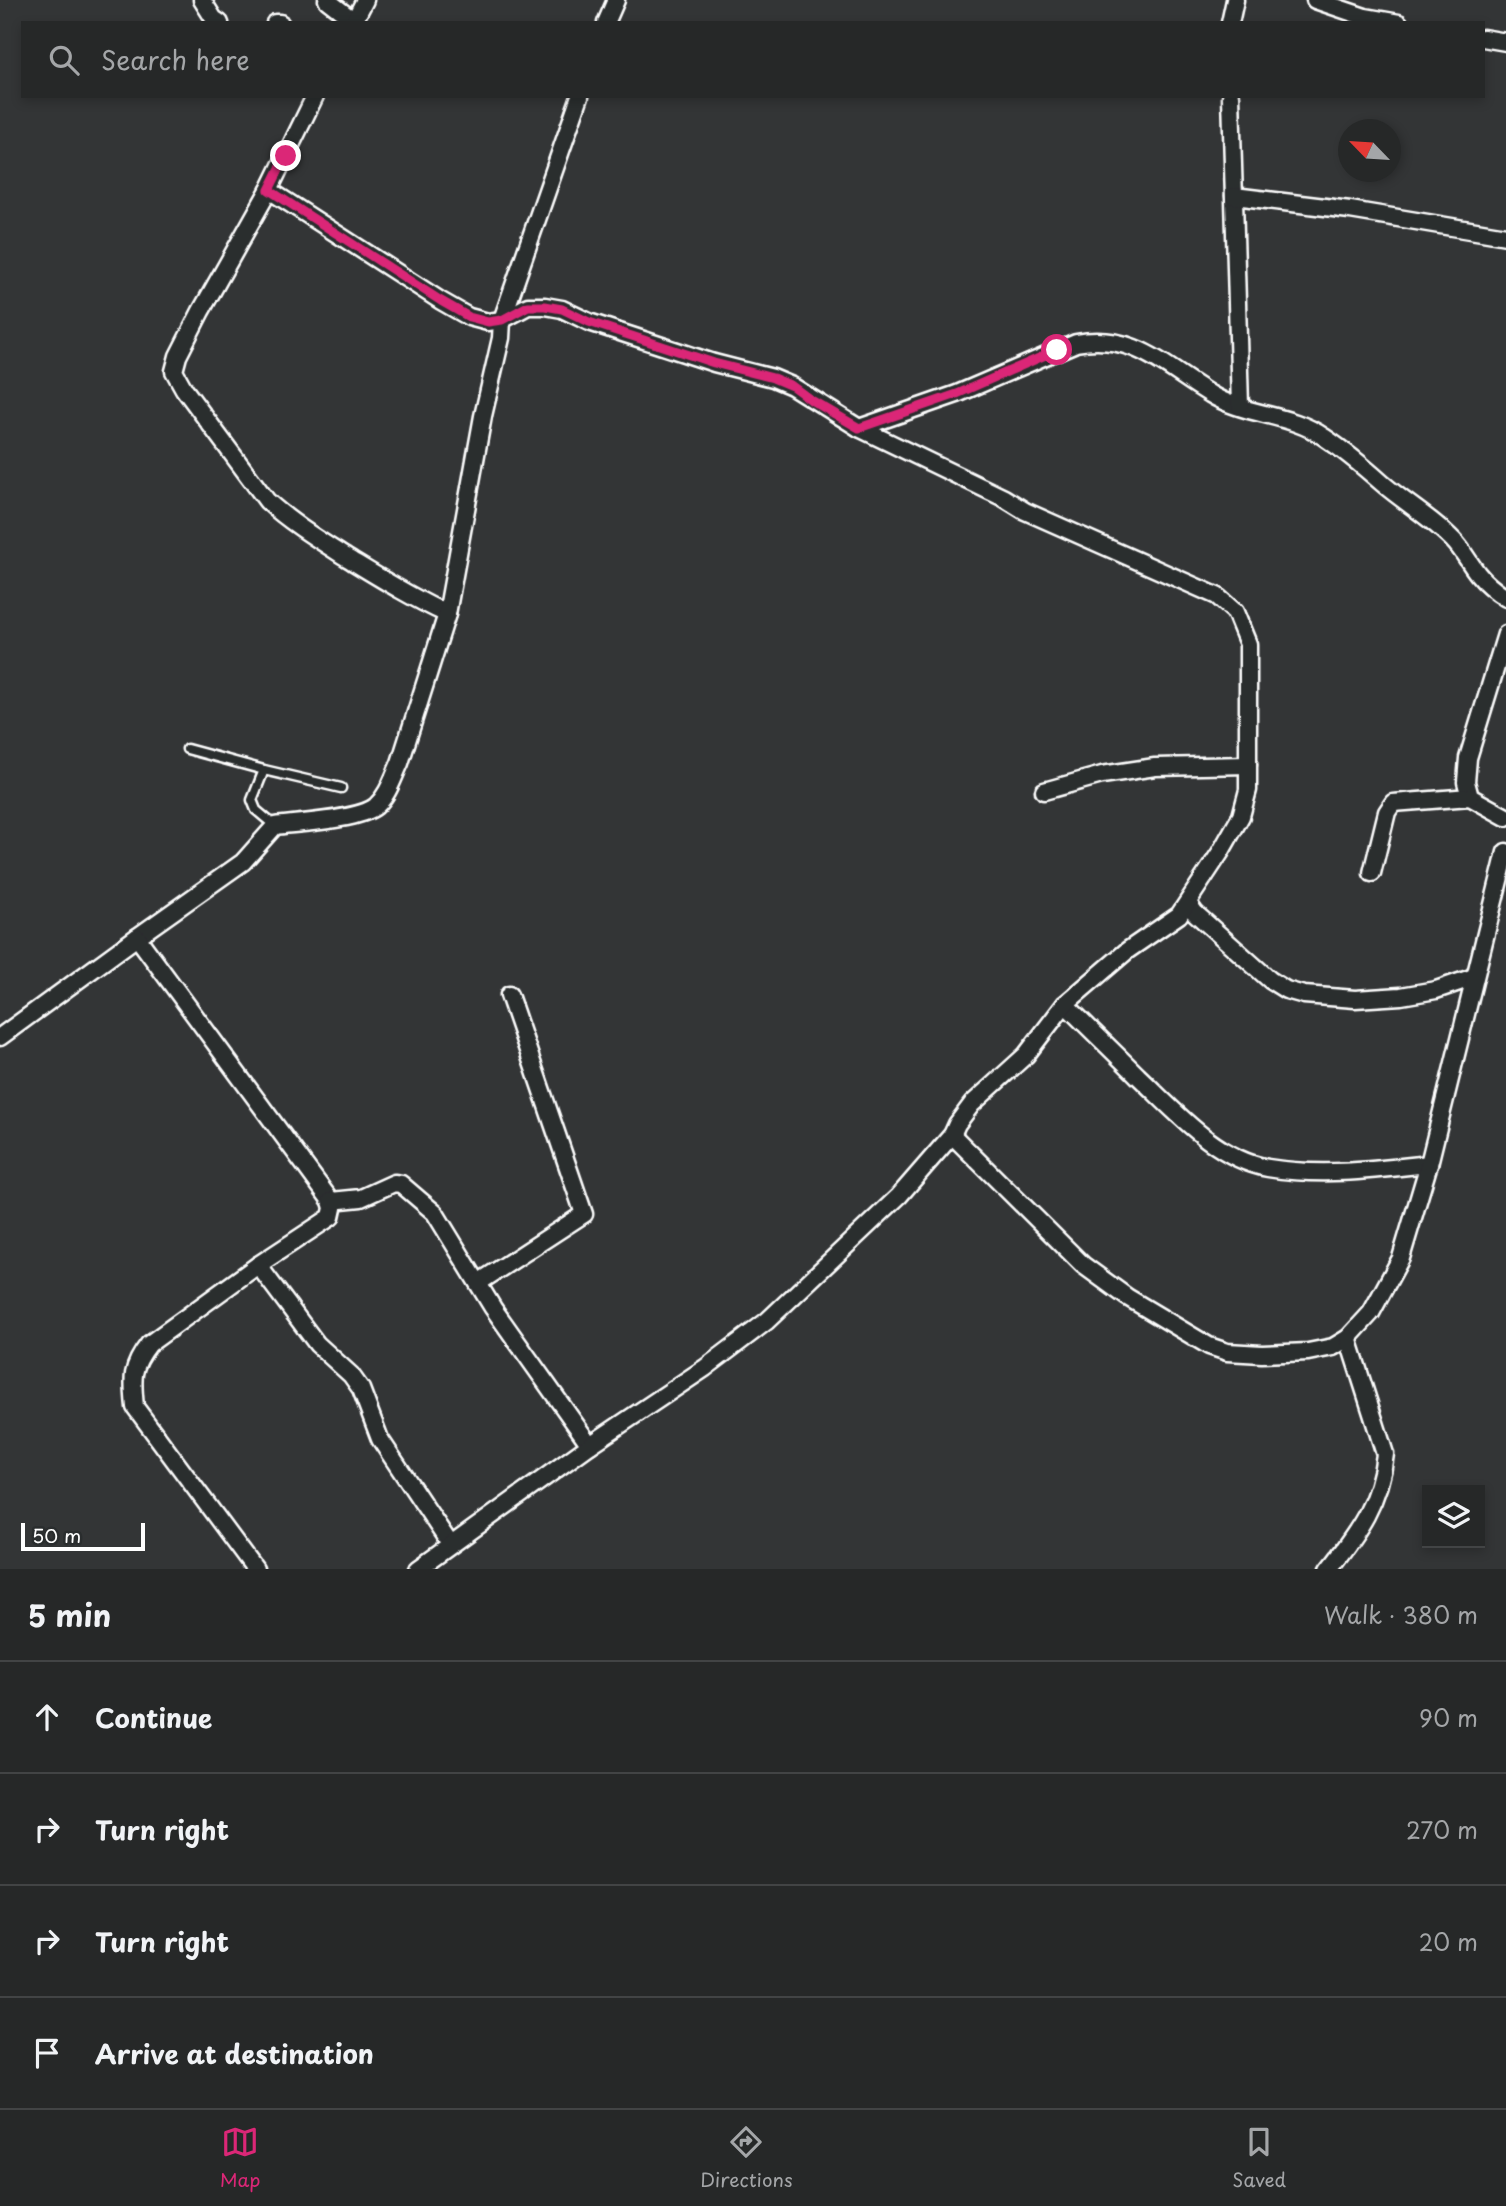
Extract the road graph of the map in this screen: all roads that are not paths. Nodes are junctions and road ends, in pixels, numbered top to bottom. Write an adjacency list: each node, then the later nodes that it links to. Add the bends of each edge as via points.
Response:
1 (202, 0): 7 (street)
2 (327, 0): 8 (street)
3 (365, 0): 9 (street)
4 (616, 0): 10 (street)
5 (1236, 0): 11 (street)
6 (1315, 0): 12 (street)
7 (217, 21)
8 (352, 21)
9 (354, 21)
10 (607, 21)
11 (1231, 21)
12 (1388, 21)
13 (1485, 38): 14 (street)
14 (1506, 42)
15 (314, 98): 18 (street)
16 (579, 98): 21 (street)
17 (1231, 98): 19 (street)
18 (269, 190): 21 (street, via 469,317); 25 (street, via 196,319 174,371 277,510 383,580)
19 (1234, 196): 20 (street); 22 (street)
20 (1506, 236)
21 (502, 320): 23 (street, via 528,306 562,309 714,363 773,378); 25 (street)
22 (1240, 406): 23 (street, via 1212,396 1143,350 1095,339); 24 (street, via 1295,421 1323,436 1425,514 1465,552 1490,588)
23 (859, 428): 28 (street, via 1026,511 1217,596 1235,612 1248,644)
24 (1506, 598)
25 (447, 614): 34 (street, via 400,764 382,799 358,815)
26 (1506, 634): 32 (street, via 1468,758)
27 (187, 749): 29 (lane)
28 (1248, 765): 31 (street, via 1155,767); 37 (street, via 1241,816)
29 (264, 770): 30 (lane); 34 (lane, via 252,800)
30 (341, 788)
31 (1044, 790)
32 (1470, 797): 33 (street); 36 (street, via 1393,803)
33 (1506, 817)
34 (271, 830): 38 (street, via 243,862)
35 (1506, 852): 39 (street)
36 (1372, 873)
37 (1188, 903): 39 (street, via 1270,981 1304,995 1401,996); 41 (street, via 1179,915 1128,950)
38 (137, 937): 42 (street); 45 (street)
39 (1474, 977): 44 (street)
40 (509, 995): 47 (street, via 584,1214)
41 (1065, 1004): 43 (street, via 1026,1055 972,1104); 44 (street, via 1174,1110 1243,1160 1267,1168 1328,1174)
42 (0, 1037)
43 (952, 1135): 48 (street, via 1083,1265 1209,1346 1227,1352 1308,1352 1333,1347); 49 (street, via 899,1196 767,1321)
44 (1429, 1164): 48 (street, via 1401,1258 1371,1313)
45 (331, 1202): 46 (street, via 331,1217); 47 (street, via 401,1184 435,1213)
46 (258, 1265): 50 (street, via 317,1344 361,1389 380,1439); 51 (street, via 149,1344 137,1360 132,1380 135,1407)
47 (478, 1283): 49 (street)
48 (1348, 1338): 53 (street, via 1385,1454 1377,1494 1364,1521)
49 (590, 1445): 50 (street)
50 (450, 1544): 52 (street)
51 (255, 1569)
52 (418, 1569)
53 (1329, 1569)

